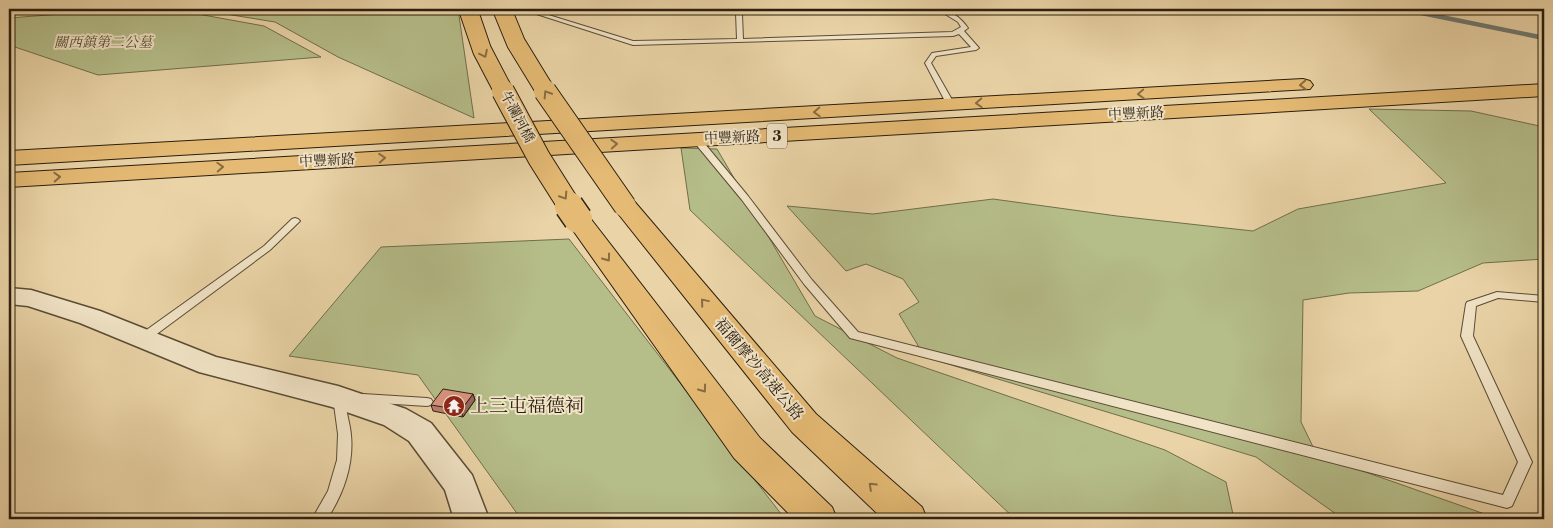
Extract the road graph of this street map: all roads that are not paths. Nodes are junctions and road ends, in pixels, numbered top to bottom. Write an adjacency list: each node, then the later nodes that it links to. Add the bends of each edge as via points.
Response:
1 (468, 9): 24 (main road, 牛瀾河橋, one-way to 24, bridge, via 482,50 512,108 578,219 747,448)
2 (502, 9): 25 (main road, 福爾摩沙高速公路, one-way to 2, bridge, via 804,423 625,206 551,101 516,43)
3 (524, 9): 7 (lane, via 633,43)
4 (745, 9): 7 (lane, via 739,13)
5 (940, 9): 6 (lane, via 963,24 965,28)
6 (960, 31): 7 (lane, via 953,34); 10 (lane, via 976,48 934,54 928,63)
7 (740, 41)
8 (1544, 72): 10 (main road, 中豐新路 / 3, one-way to 10)
9 (1544, 90): 12 (main road, 中豐新路 / 3)
10 (951, 104): 11 (main road, 中豐新路 / 3, one-way to 11)
11 (555, 127): 13 (main road); 14 (main road, 中豐新路 / 3)
12 (697, 140): 13 (main road, 中豐新路 / 3, one-way to 12); 18 (lane, via 808,282 854,335 1507,502 1525,462 1467,336 1471,304 1497,295)
13 (564, 147): 15 (main road, 中豐新路 / 3, one-way to 13)
14 (9, 158)
15 (9, 180)
16 (295, 221): 19 (lane, via 267,248)
17 (9, 296): 19 (street, via 31,298)
18 (1544, 299)
19 (142, 339): 20 (street, via 209,365)
20 (338, 397): 21 (lane); 22 (lane, via 346,439 341,475); 23 (street, via 395,417 420,432 460,485)
21 (427, 402)
22 (319, 519)
23 (472, 519)
24 (818, 519)
25 (908, 519)

